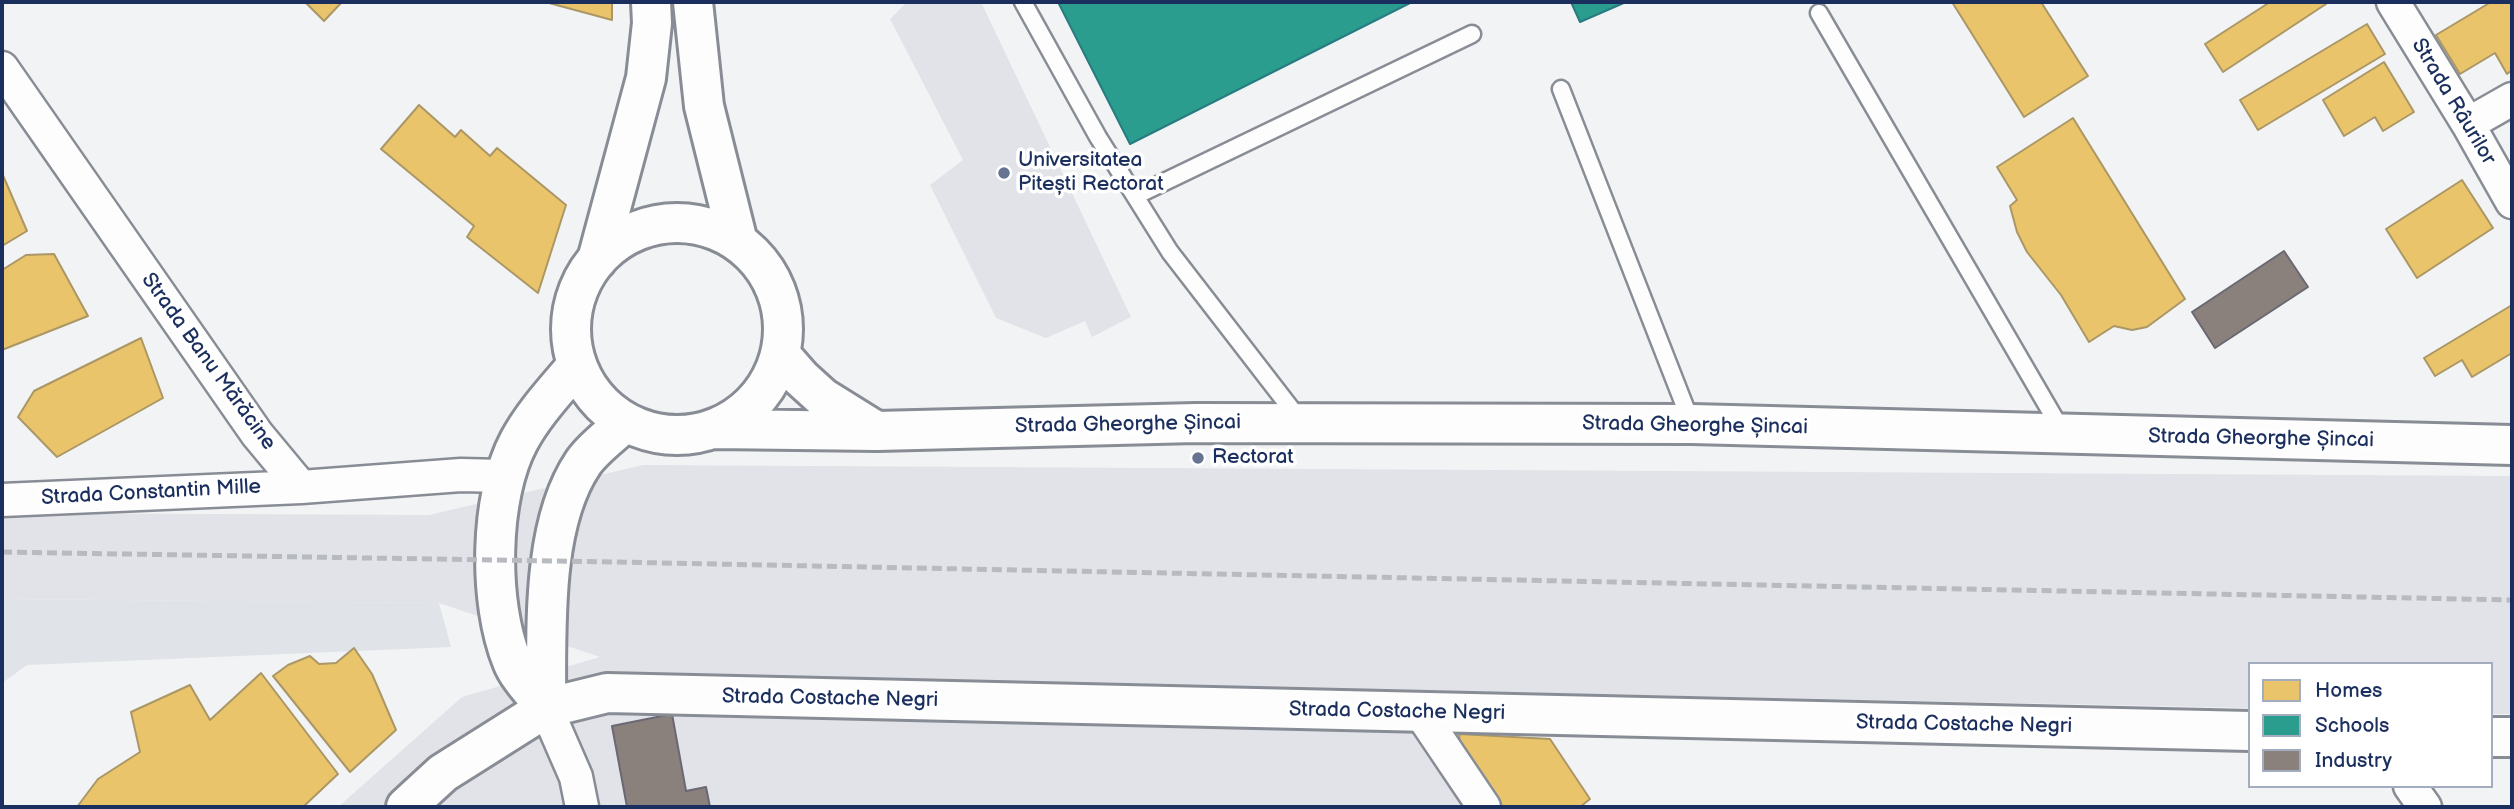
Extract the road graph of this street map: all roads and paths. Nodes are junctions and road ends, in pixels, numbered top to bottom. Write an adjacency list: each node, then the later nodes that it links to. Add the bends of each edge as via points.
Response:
1 (651, 2): 14 (main road, via 646,78)
2 (693, 2): 13 (main road, via 704,106)
3 (1023, 2): 11 (lane)
4 (2393, 2): 10 (street, Strada Râurilor)
5 (1819, 13): 22 (lane)
6 (1472, 34): 11 (lane)
7 (2, 68): 25 (street, Strada Banu Mărăcine, via 257,434)
8 (1561, 89): 19 (lane)
9 (2512, 99): 10 (street)
10 (2469, 124): 12 (street, Strada Râurilor)
11 (1135, 196): 18 (lane, via 1170,252)
12 (2512, 202)
13 (738, 242): 14 (main road, via 710,228 669,224 620,240); 15 (main road, via 761,264 777,292 783,323)
14 (597, 260): 16 (main road, via 573,310 571,337)
15 (780, 354): 20 (main road, via 767,386 744,412); 21 (main road, via 822,398)
16 (577, 365): 17 (main road, via 605,407); 24 (main road, via 533,418)
17 (625, 422): 20 (main road, via 654,433 685,436); 27 (main road, via 584,461 557,526 548,601)
18 (1302, 423): 19 (main road, Strada Gheorghe Șincai); 21 (main road, Strada Gheorghe Șincai)
19 (1692, 425): 22 (main road, Strada Gheorghe Șincai)
20 (715, 429): 21 (main road, Strada Gheorghe Șincai)
21 (877, 431)
22 (2064, 434): 23 (main road, Strada Gheorghe Șincai)
23 (2512, 445)
24 (505, 476): 25 (street); 27 (main road, via 496,536 496,601 512,663)
25 (301, 487): 26 (street, Strada Constantin Mille)
26 (2, 500)
27 (546, 708): 28 (main road, Strada Costache Negri, via 607,694); 33 (main road, Strada Costache Negri, via 443,773); 34 (street, via 576,777)
28 (1420, 712): 29 (main road, Strada Costache Negri); 35 (street)
29 (2248, 731)
30 (2493, 737): 31 (main road)
31 (2512, 737)
32 (2411, 788): 36 (street)
33 (406, 807)
34 (582, 807)
35 (1484, 807)
36 (2425, 807)

